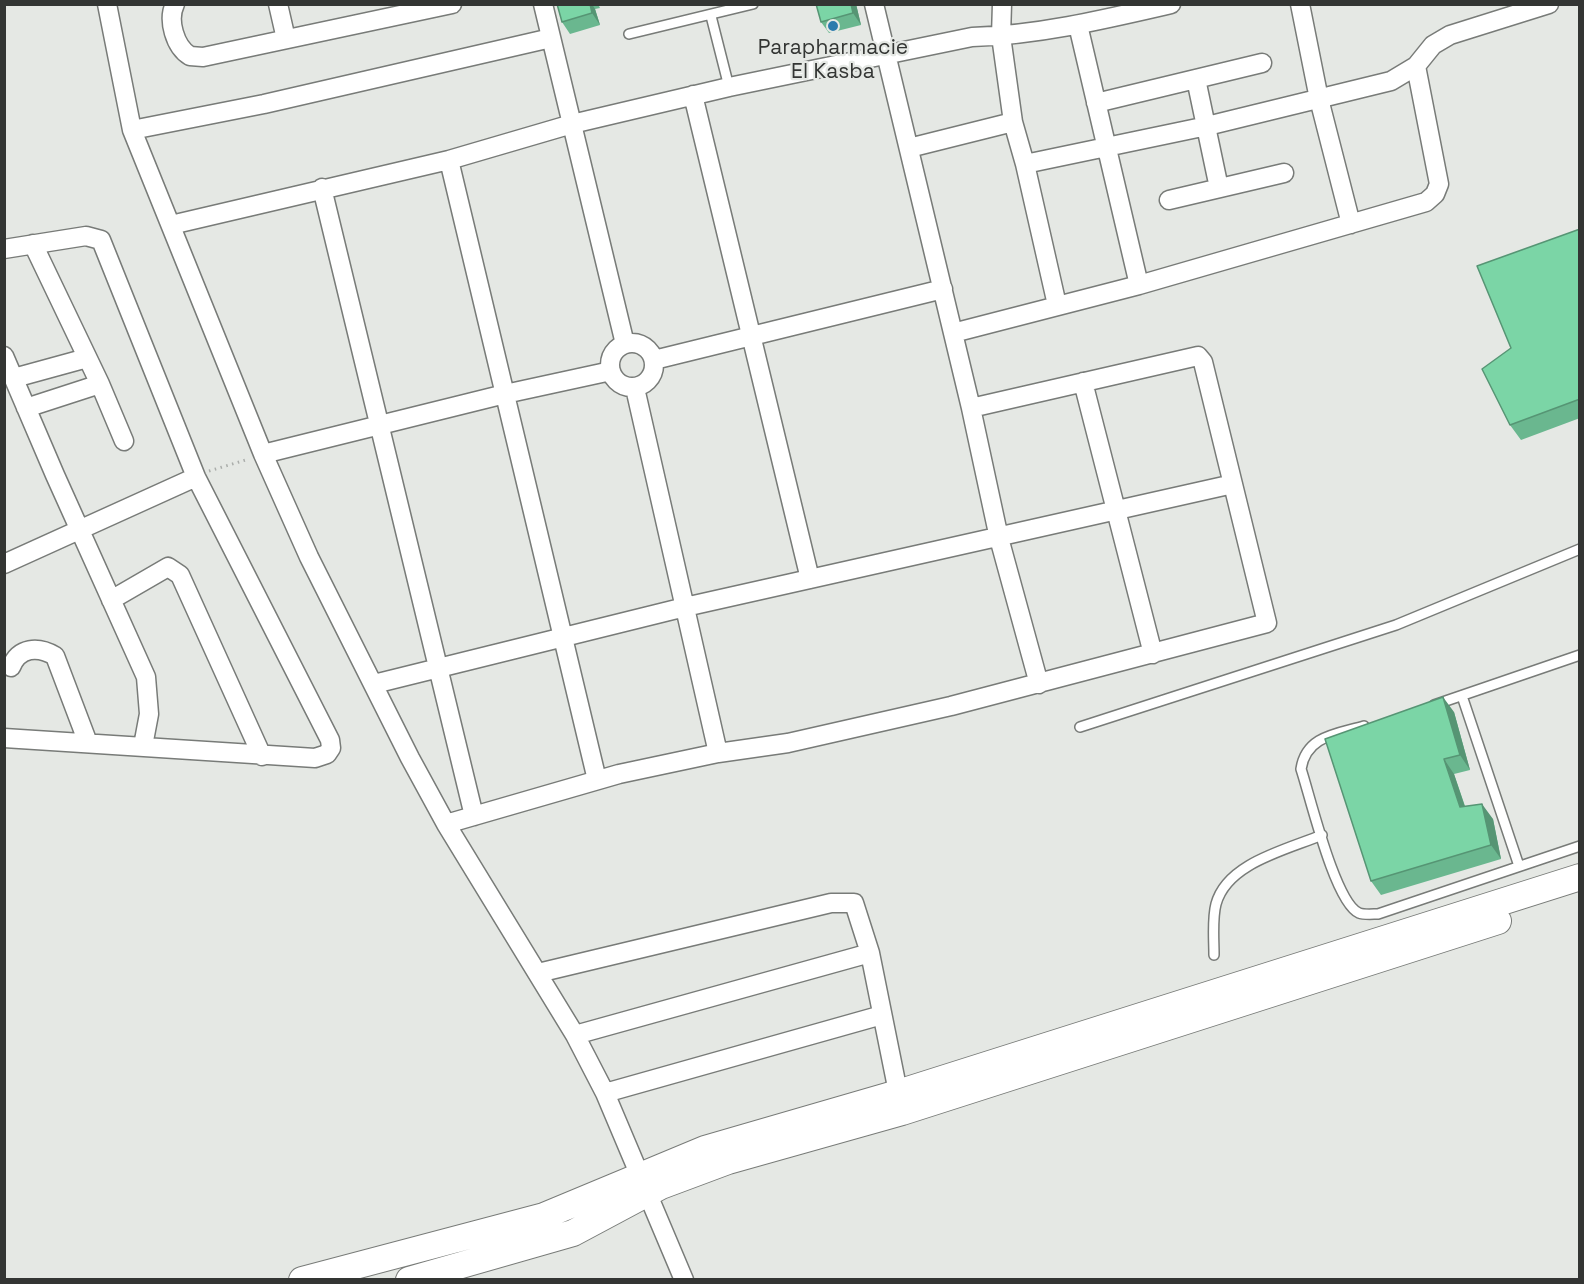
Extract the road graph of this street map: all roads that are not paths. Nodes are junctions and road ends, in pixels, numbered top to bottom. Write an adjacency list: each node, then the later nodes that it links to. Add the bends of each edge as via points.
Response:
1 (107, 4): 29 (street)
2 (175, 4): 17 (street, via 172,17 177,43 190,56 202,57)
3 (278, 4): 17 (street)
4 (452, 4): 17 (street)
5 (543, 4): 16 (street)
6 (753, 4): 12 (lane)
7 (874, 4): 18 (street)
8 (1002, 4): 15 (street)
9 (1171, 4): 13 (street)
10 (1299, 4): 24 (street)
11 (1550, 4): 20 (street, via 1450,35 1433,45)
12 (711, 16): 14 (lane); 22 (lane)
13 (1078, 25): 15 (street); 25 (street)
14 (629, 34)
15 (1001, 36): 18 (street, via 972,37); 26 (street)
16 (551, 38): 27 (street); 29 (street)
17 (286, 39)
18 (886, 55): 22 (street); 30 (street)
19 (1262, 63): 21 (street)
20 (1416, 66): 24 (street, via 1391,81); 38 (street, via 1439,184 1435,194 1426,202)
21 (1196, 79): 25 (street); 28 (street)
22 (729, 87): 23 (street)
23 (693, 95): 27 (street); 46 (street)
24 (1318, 99): 28 (street); 38 (street)
25 (1096, 103): 31 (street)
26 (1013, 122): 30 (street); 33 (street)
27 (572, 124): 32 (street); 47 (street)
28 (1207, 126): 31 (street); 36 (street)
29 (132, 130): 39 (street)
30 (909, 148): 43 (street)
31 (1107, 148): 33 (street); 42 (street)
32 (449, 160): 35 (street); 55 (street)
33 (1025, 164): 44 (street)
34 (1284, 172): 36 (street)
35 (322, 188): 39 (street); 58 (street)
36 (1219, 188): 37 (street)
37 (1169, 200)
38 (1351, 224): 42 (street)
39 (171, 225): 60 (street)
40 (33, 244): 41 (street); 48 (street); 61 (street, via 86,236 101,240)
41 (4, 249)
42 (1139, 285): 44 (street)
43 (943, 289): 45 (street); 46 (street)
44 (1057, 305): 45 (street)
45 (953, 333): 57 (street)
46 (750, 336): 49 (street); 68 (street)
47 (625, 344): 49 (street, via 646,348); 51 (street, via 614,352)
48 (87, 358): 50 (street); 53 (street)
49 (654, 360): 54 (street, via 649,381)
50 (8, 366): 56 (street)
51 (611, 371): 54 (street, via 623,386); 55 (street)
52 (1083, 382): 57 (street); 62 (street, via 1198,356 1203,362); 63 (street)
53 (100, 384): 56 (street); 59 (street)
54 (635, 388): 70 (street)
55 (505, 394): 58 (street); 71 (street)
56 (26, 408): 64 (street)
57 (971, 408): 65 (street)
58 (380, 424): 60 (street); 75 (street)
59 (124, 441)
60 (255, 456): 76 (street)
61 (202, 474): 64 (street); 86 (street, via 330,740 327,754 315,758)
62 (1233, 484): 63 (street); 72 (street, via 1267,623)
63 (1117, 510): 65 (street); 72 (street)
64 (78, 529): 67 (street); 69 (street)
65 (999, 538): 68 (street); 77 (street)
66 (1580, 549): 81 (lane, via 1396,625)
67 (4, 564)
68 (810, 579): 70 (street)
69 (111, 600): 84 (street, via 146,677 149,714); 86 (street, via 168,567 180,575)
70 (685, 608): 71 (street); 85 (street)
71 (563, 637): 75 (street); 87 (street)
72 (1153, 654): 77 (street)
73 (1580, 655): 78 (lane)
74 (10, 667): 83 (street, via 14,658 28,650 43,649 55,656)
75 (438, 667): 76 (street); 88 (street)
76 (374, 684): 89 (street)
77 (1039, 684): 85 (street, via 788,743)
78 (1462, 696): 79 (lane); 92 (lane)
79 (1428, 706)
80 (1371, 724): 90 (lane, via 1314,741 1303,758 1301,769)
81 (1080, 728)
82 (4, 738): 83 (street)
83 (88, 742): 84 (street)
84 (143, 746): 86 (street)
85 (718, 753): 87 (street)
86 (262, 756)
87 (597, 780): 88 (street)
88 (474, 816): 89 (street)
89 (446, 824): 97 (street)
90 (1322, 835): 92 (lane, via 1333,874 1347,903 1359,913 1378,914); 96 (lane, via 1238,870 1223,886 1216,905)
91 (1580, 846): 92 (lane)
92 (1519, 866)
93 (1580, 877): 101 (street)
94 (1580, 895): 101 (street)
95 (870, 953): 97 (street, via 854,903 845,902); 98 (street); 99 (street)
96 (1214, 955)
97 (538, 973): 99 (street)
98 (882, 1015): 100 (street); 101 (street)
99 (575, 1035): 100 (street)
100 (605, 1093): 102 (street)
101 (900, 1103): 102 (street, via 687,1175)
102 (645, 1185): 103 (street, via 527,1222); 104 (street, via 573,1233); 105 (street)
103 (302, 1280)
104 (409, 1280)
105 (684, 1280)

